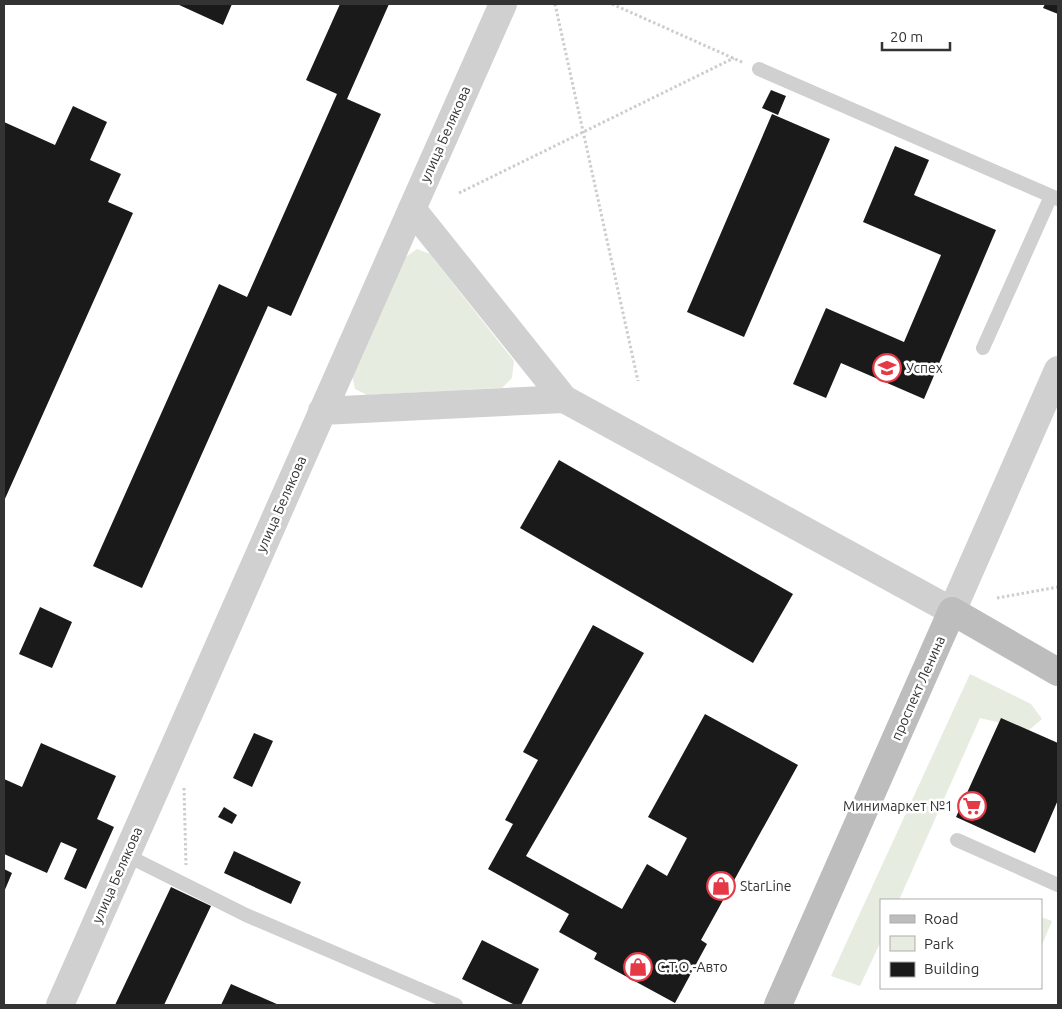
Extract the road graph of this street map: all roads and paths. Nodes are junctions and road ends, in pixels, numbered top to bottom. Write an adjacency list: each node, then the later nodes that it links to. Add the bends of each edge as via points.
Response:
1 (503, 4): 8 (street, улица Белякова)
2 (556, 4): 5 (path)
3 (612, 4): 5 (path, via 734,58)
4 (758, 69): 7 (lane)
5 (584, 132): 6 (path); 11 (path)
6 (459, 193)
7 (1055, 197): 9 (lane)
8 (412, 209): 12 (street); 13 (street, улица Белякова)
9 (983, 348)
10 (1058, 370): 16 (street, проспект Ленина)
11 (638, 381)
12 (564, 399): 13 (street); 16 (street)
13 (322, 411): 20 (street, улица Белякова)
14 (1058, 587): 15 (path)
15 (997, 598)
16 (952, 611): 17 (main road); 25 (main road, проспект Ленина)
17 (1058, 672)
18 (184, 779): 22 (path)
19 (957, 840): 21 (lane)
20 (126, 855): 22 (lane); 23 (street, улица Белякова)
21 (1058, 883)
22 (187, 885): 24 (lane, via 246,915)
23 (60, 1005)
24 (456, 1005)
25 (778, 1005)

